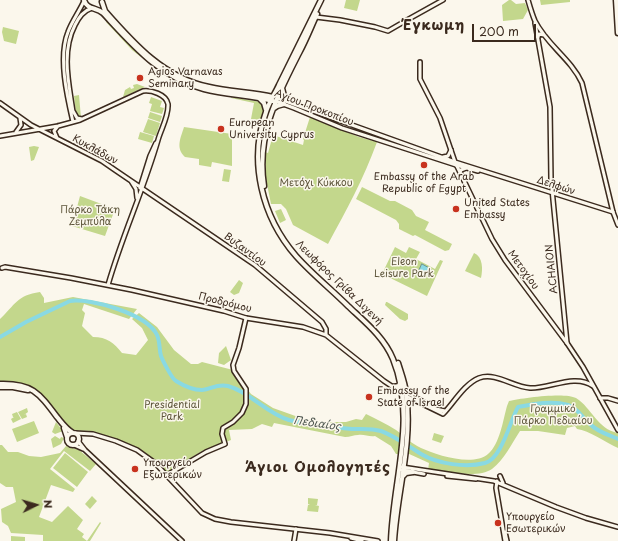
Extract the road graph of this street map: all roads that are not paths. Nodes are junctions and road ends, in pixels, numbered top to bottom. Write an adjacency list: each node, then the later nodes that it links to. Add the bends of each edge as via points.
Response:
1 (323, 0): 8 (main road, Λεωφόρος Γρίβα Διγενή); 14 (main road, Λεωφόρος Γρίβα Διγενή)
2 (443, 0): 8 (main road, via 388,32 375,27)
3 (528, 0): 9 (main road)
4 (616, 0): 10 (main road)
5 (84, 1): 7 (main road, Αγίου Προκοπίου, via 87,6); 21 (main road, via 70,27 64,46 64,70)
6 (102, 1): 7 (main road, via 100,6); 15 (main road, Αγίου Προκοπίου, via 105,11 147,55 175,75 210,88)
7 (93, 8): 16 (main road, Αγίου Προκοπίου, via 103,13 145,57 175,78 203,89); 21 (main road, via 83,12 71,33 67,47)
8 (316, 17): 14 (main road, Λεωφόρος Γρίβα Διγενή)
9 (535, 21): 11 (main road); 12 (main road, ACHAION)
10 (618, 33)
11 (544, 35): 12 (main road, via 540,34); 47 (main road, via 574,68 582,83)
12 (538, 37): 45 (main road, ACHAION, via 550,107)
13 (420, 62): 34 (main road, Μετοχίου, via 420,79 440,118)
14 (281, 85): 15 (main road); 17 (main road, Λεωφόρος Γρίβα Διγενή); 18 (main road, via 284,96)
15 (262, 95): 17 (main road, Αγίου Προκοπίου)
16 (257, 97): 17 (main road, Αγίου Προκοπίου); 23 (main road, via 264,103)
17 (274, 99): 18 (main road, Αγίου Προκοπίου); 20 (main road, Αγίου Προκοπίου); 22 (main road, Λεωφόρος Γρίβα Διγενή); 23 (main road, Λεωφόρος Γρίβα Διγενή); 42 (main road, Λεωφόρος Γρίβα Διγενή, via 261,142)
18 (290, 102): 35 (main road, Αγίου Προκοπίου)
19 (0, 103): 24 (main road, Κυκλάδων)
20 (284, 104): 22 (main road); 36 (main road, Αγίου Προκοπίου, via 342,128)
21 (72, 110): 25 (main road, via 77,118); 26 (main road); 27 (main road, via 70,119)
22 (272, 110): 63 (main road, Λεωφόρος Γρίβα Διγενή, via 264,142 263,174 268,201 277,226 301,259 388,345 397,362)
23 (266, 111): 42 (main road, Λεωφόρος Γρίβα Διγενή, via 258,149 258,167)
24 (20, 117): 29 (main road, Κυκλάδων); 30 (main road, via 21,125)
25 (83, 119): 26 (main road); 33 (main road, via 140,92 155,92 165,99 168,105)
26 (74, 122): 27 (main road)
27 (64, 124): 28 (main road)
28 (58, 126): 29 (main road); 32 (main road, via 54,132)
29 (39, 129): 30 (main road); 32 (main road, Κυκλάδων)
30 (15, 133): 31 (main road)
31 (0, 136)
32 (57, 138): 41 (main road, Κυκλάδων, via 102,161)
33 (157, 142): 40 (main road, via 152,149); 43 (main road)
34 (451, 150): 35 (main road, via 448,156); 36 (main road, Μετοχίου)
35 (441, 157): 36 (main road, Αγίου Προκοπίου)
36 (455, 164): 37 (main road, Δελφών); 38 (main road, Μετοχίου); 39 (main road, Δελφών)
37 (466, 168): 38 (main road); 39 (main road, Δελφών)
38 (460, 173): 55 (main road, Μετοχίου, via 499,251)
39 (494, 175): 45 (main road, Δελφών)
40 (143, 179): 41 (main road); 43 (main road)
41 (131, 180): 43 (main road, Κυκλάδων); 46 (main road)
42 (262, 184): 58 (main road, Λεωφόρος Γρίβα Διγενή, via 266,201 282,236 300,260 377,334 392,356)
43 (142, 187): 44 (main road, Βυζαντίου); 46 (main road)
44 (150, 193): 46 (main road, via 144,193); 54 (main road, Βυζαντίου, via 255,265 322,322)
45 (552, 194): 47 (main road, Δελφών); 55 (main road, ACHAION)
46 (139, 197): 52 (main road)
47 (613, 212): 48 (main road, Δελφών); 50 (main road)
48 (618, 213)
49 (618, 216): 50 (main road)
50 (617, 223)
51 (1, 268): 52 (main road, Προδρόμου)
52 (108, 285): 53 (main road, Προδρόμου)
53 (246, 318): 54 (main road, Προδρόμου, via 295,324); 79 (main road, via 233,365 247,392 242,413 223,429 225,444)
54 (326, 335): 62 (main road, Προδρόμου, via 368,370)
55 (567, 343): 56 (main road, Μετοχίου)
56 (589, 378): 57 (main road); 60 (main road, Μετοχίου)
57 (582, 381): 60 (main road); 68 (main road, via 532,388 494,378 481,378 466,388)
58 (400, 382): 62 (main road); 63 (main road, Λεωφόρος Γρίβα Διγενή)
59 (0, 384): 70 (main road, via 20,385 33,390)
60 (594, 387): 65 (main road)
61 (0, 388): 73 (main road, via 20,388 33,393 64,429)
62 (395, 388): 63 (main road, Προδρόμου)
63 (404, 393): 64 (main road, Προδρόμου); 67 (main road, Λεωφόρος Γρίβα Διγενή); 68 (main road, Προδρόμου); 72 (main road, Λεωφόρος Γρίβα Διγενή)
64 (413, 399): 67 (main road); 68 (main road, Προδρόμου)
65 (601, 400): 66 (main road); 69 (main road)
66 (618, 401)
67 (407, 403): 72 (main road, Λεωφόρος Γρίβα Διγενή)
68 (443, 412)
69 (618, 430)
70 (74, 433): 71 (main road); 73 (main road); 74 (main road, via 78,435)
71 (86, 433): 74 (main road); 79 (main road, via 137,450 151,459)
72 (405, 436): 77 (main road, Λεωφόρος Γρίβα Διγενή)
73 (67, 437): 75 (main road, via 68,443)
74 (78, 440): 75 (main road); 76 (main road)
75 (74, 445): 76 (main road)
76 (85, 450): 88 (main road)
77 (402, 469): 78 (main road); 81 (main road, Λεωφόρος Γρίβα Διγενή); 82 (main road); 92 (main road, Λεωφόρος Γρίβα Διγενή, via 393,509)
78 (413, 472): 81 (main road, via 405,473); 82 (main road)
79 (167, 475): 86 (main road, via 198,510 212,518)
80 (500, 476): 83 (main road)
81 (402, 478): 92 (main road, Λεωφόρος Γρίβα Διγενή)
82 (496, 482): 83 (main road); 84 (main road); 93 (main road)
83 (503, 483): 84 (main road)
84 (528, 495): 85 (main road, via 586,518)
85 (618, 527)
86 (296, 530): 87 (main road); 89 (main road)
87 (350, 537): 90 (main road); 91 (main road)
88 (182, 541)
89 (294, 541)
90 (362, 541)
91 (378, 541)
92 (393, 541)
93 (506, 541)

